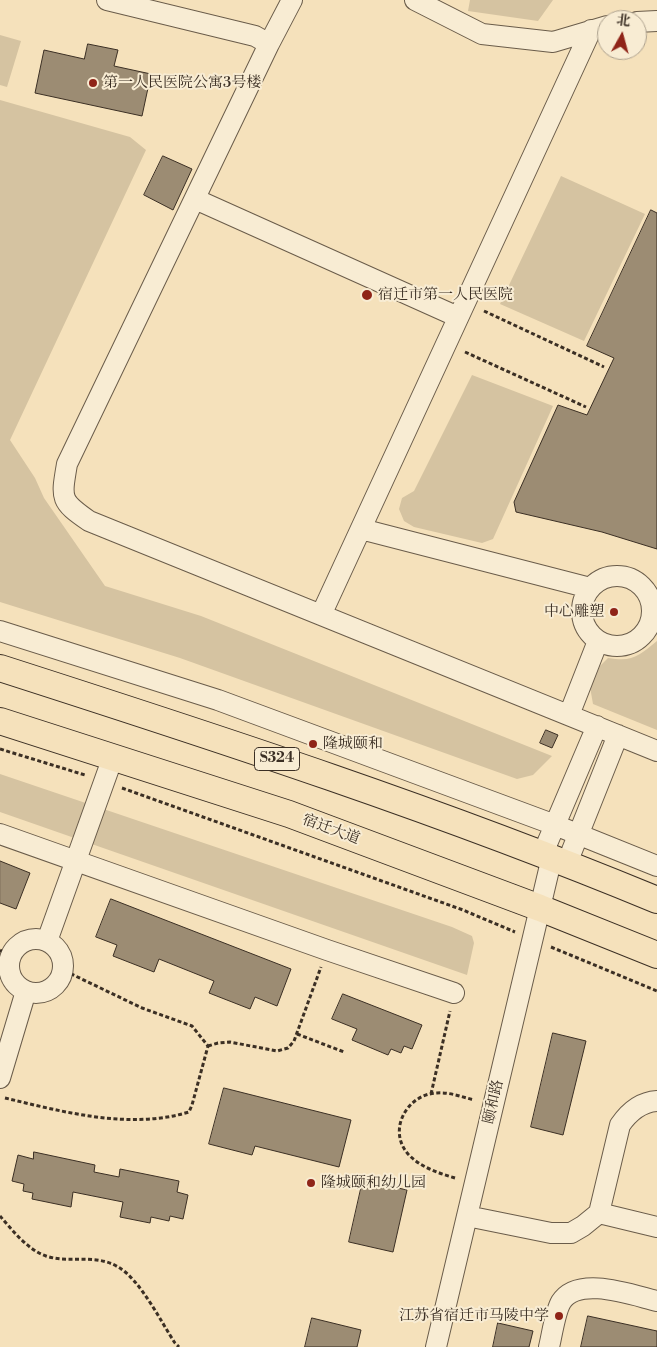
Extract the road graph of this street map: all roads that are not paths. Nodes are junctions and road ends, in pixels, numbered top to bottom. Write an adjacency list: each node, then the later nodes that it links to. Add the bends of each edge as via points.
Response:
1 (107, 0): 6 (street, via 255,36)
2 (292, 0): 6 (street)
3 (415, 0): 4 (street, via 482,34 553,42)
4 (597, 29)
5 (597, 32): 8 (street)
6 (269, 44): 7 (street)
7 (195, 199): 8 (street); 11 (street, via 67,464 63,496 68,505 89,521)
8 (462, 309): 9 (street)
9 (361, 529): 10 (street); 11 (street)
10 (590, 588): 12 (street, via 609,576 631,579 648,593); 14 (street, via 581,610 589,633)
11 (321, 615): 16 (street)
12 (654, 615): 14 (street, via 643,635 634,642 610,646)
13 (0, 631): 22 (street, via 218,700)
14 (598, 641): 16 (street)
15 (0, 668): 25 (main road, S324, via 216,737)
16 (569, 715): 18 (street)
17 (0, 721): 21 (main road, 宿迁大道)
18 (597, 726): 19 (street); 22 (street)
19 (618, 735): 20 (street); 24 (street)
20 (657, 751)
21 (113, 757): 26 (street); 29 (main road, 宿迁大道, via 289,814)
22 (555, 825): 24 (street); 25 (street)
23 (0, 834): 26 (street)
24 (578, 834): 25 (street); 27 (street)
25 (554, 857): 28 (main road, S324); 29 (street, 颐和路)
26 (76, 860): 30 (street); 34 (street)
27 (657, 866)
28 (657, 900)
29 (540, 908): 32 (main road, 宿迁大道); 38 (street, 颐和路)
30 (47, 941): 31 (street, via 29,940); 33 (street, via 60,953 63,962 60,979 48,991)
31 (5, 954): 33 (street, via 10,976)
32 (657, 955)
33 (26, 991): 35 (street)
34 (454, 993)
35 (0, 1078)
36 (657, 1102): 37 (street, via 628,1113 620,1125)
37 (599, 1213): 38 (street, via 571,1233 551,1233); 39 (street)
38 (467, 1216): 41 (street, 颐和路)
39 (657, 1227)
40 (657, 1301): 42 (street, via 599,1288 568,1294 560,1302)
41 (436, 1347)
42 (549, 1347)

